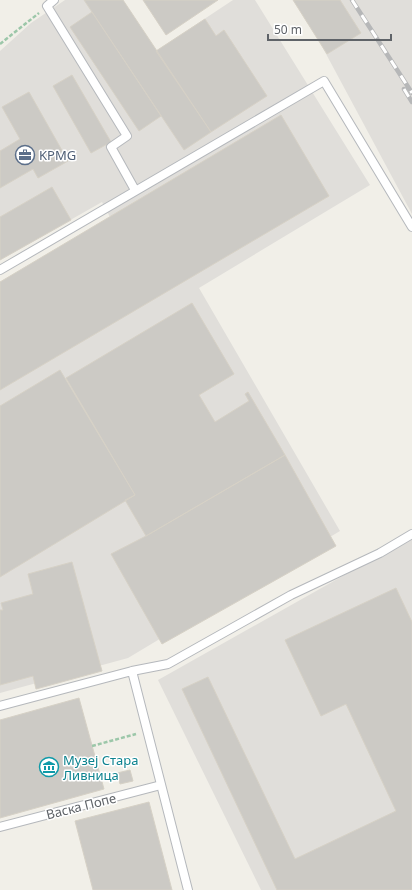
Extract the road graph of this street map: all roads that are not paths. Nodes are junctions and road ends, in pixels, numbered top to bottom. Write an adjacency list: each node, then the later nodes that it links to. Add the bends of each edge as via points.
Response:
1 (54, 0): 2 (lane, via 47,6 127,136 111,147)
2 (135, 190): 3 (lane, via 324,81); 4 (lane)
3 (412, 227)
4 (0, 270)
5 (412, 534): 6 (lane, via 380,553 292,595 168,664)
6 (132, 671): 7 (lane); 8 (lane)
7 (0, 706)
8 (161, 785): 9 (lane, Васка Попе); 10 (lane)
9 (0, 827)
10 (188, 890)

